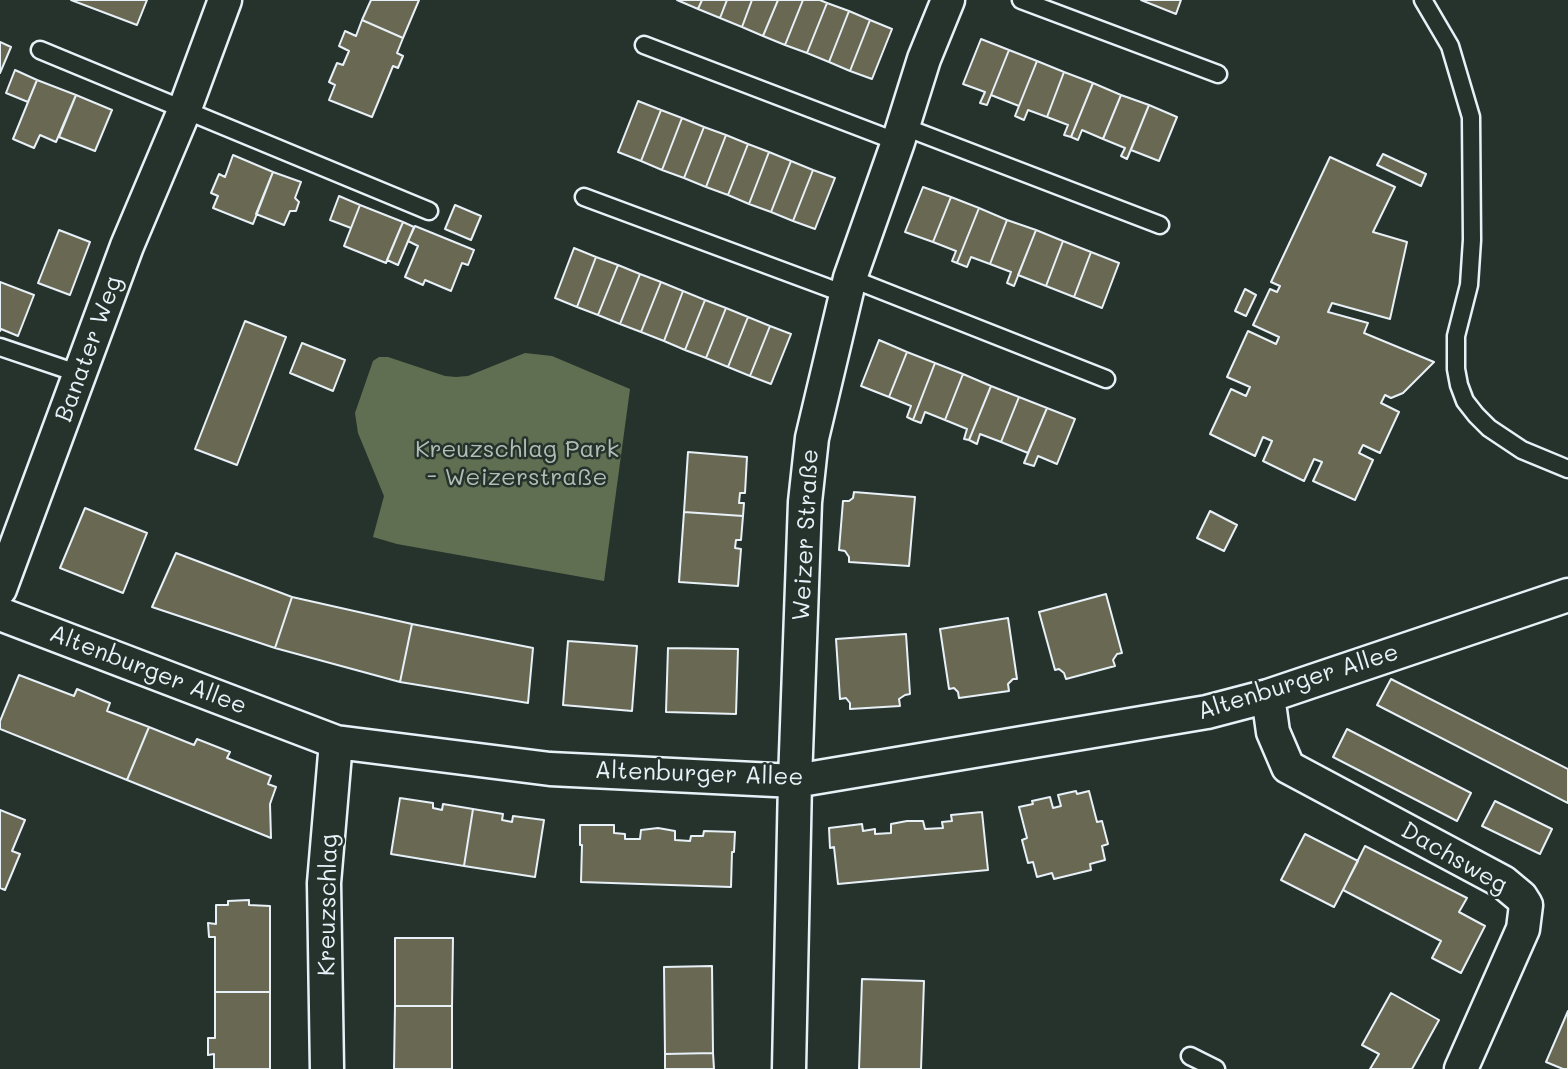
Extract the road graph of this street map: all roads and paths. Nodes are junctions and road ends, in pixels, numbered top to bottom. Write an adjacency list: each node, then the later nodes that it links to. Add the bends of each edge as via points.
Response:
1 (225, 0): 8 (street, Banater Weg)
2 (948, 0): 9 (street, Weizer Straße)
3 (1021, 0): 7 (lane)
4 (1423, 0): 17 (lane, via 1450,46 1471,117 1472,240 1469,285 1456,336 1459,385 1465,401 1489,428 1522,450)
5 (644, 45): 9 (lane)
6 (40, 50): 8 (lane)
7 (1218, 74)
8 (184, 111): 11 (lane); 15 (street, Banater Weg)
9 (900, 134): 12 (lane); 13 (street, Weizer Straße)
10 (584, 197): 13 (lane)
11 (429, 211)
12 (1160, 225)
13 (847, 286): 16 (lane); 23 (street, Weizer Straße, via 812,438)
14 (0, 347): 15 (lane)
15 (80, 374): 18 (street, Banater Weg)
16 (1106, 379)
17 (1568, 469)
18 (0, 589)
19 (1568, 595): 21 (street, Altenburger Allee)
20 (0, 614): 22 (street, Altenburger Allee)
21 (1268, 696): 23 (street, Altenburger Allee, via 1207,712); 28 (street, Dachsweg, via 1273,732 1288,767 1503,882 1526,905 1523,929)
22 (337, 742): 23 (street, Altenburger Allee, via 550,769); 25 (street, Kreuzschlag, via 324,883)
23 (795, 781): 26 (street, Weizer Straße)
24 (1189, 1056): 27 (lane)
25 (327, 1069)
26 (789, 1069)
27 (1216, 1069)
28 (1461, 1069)

